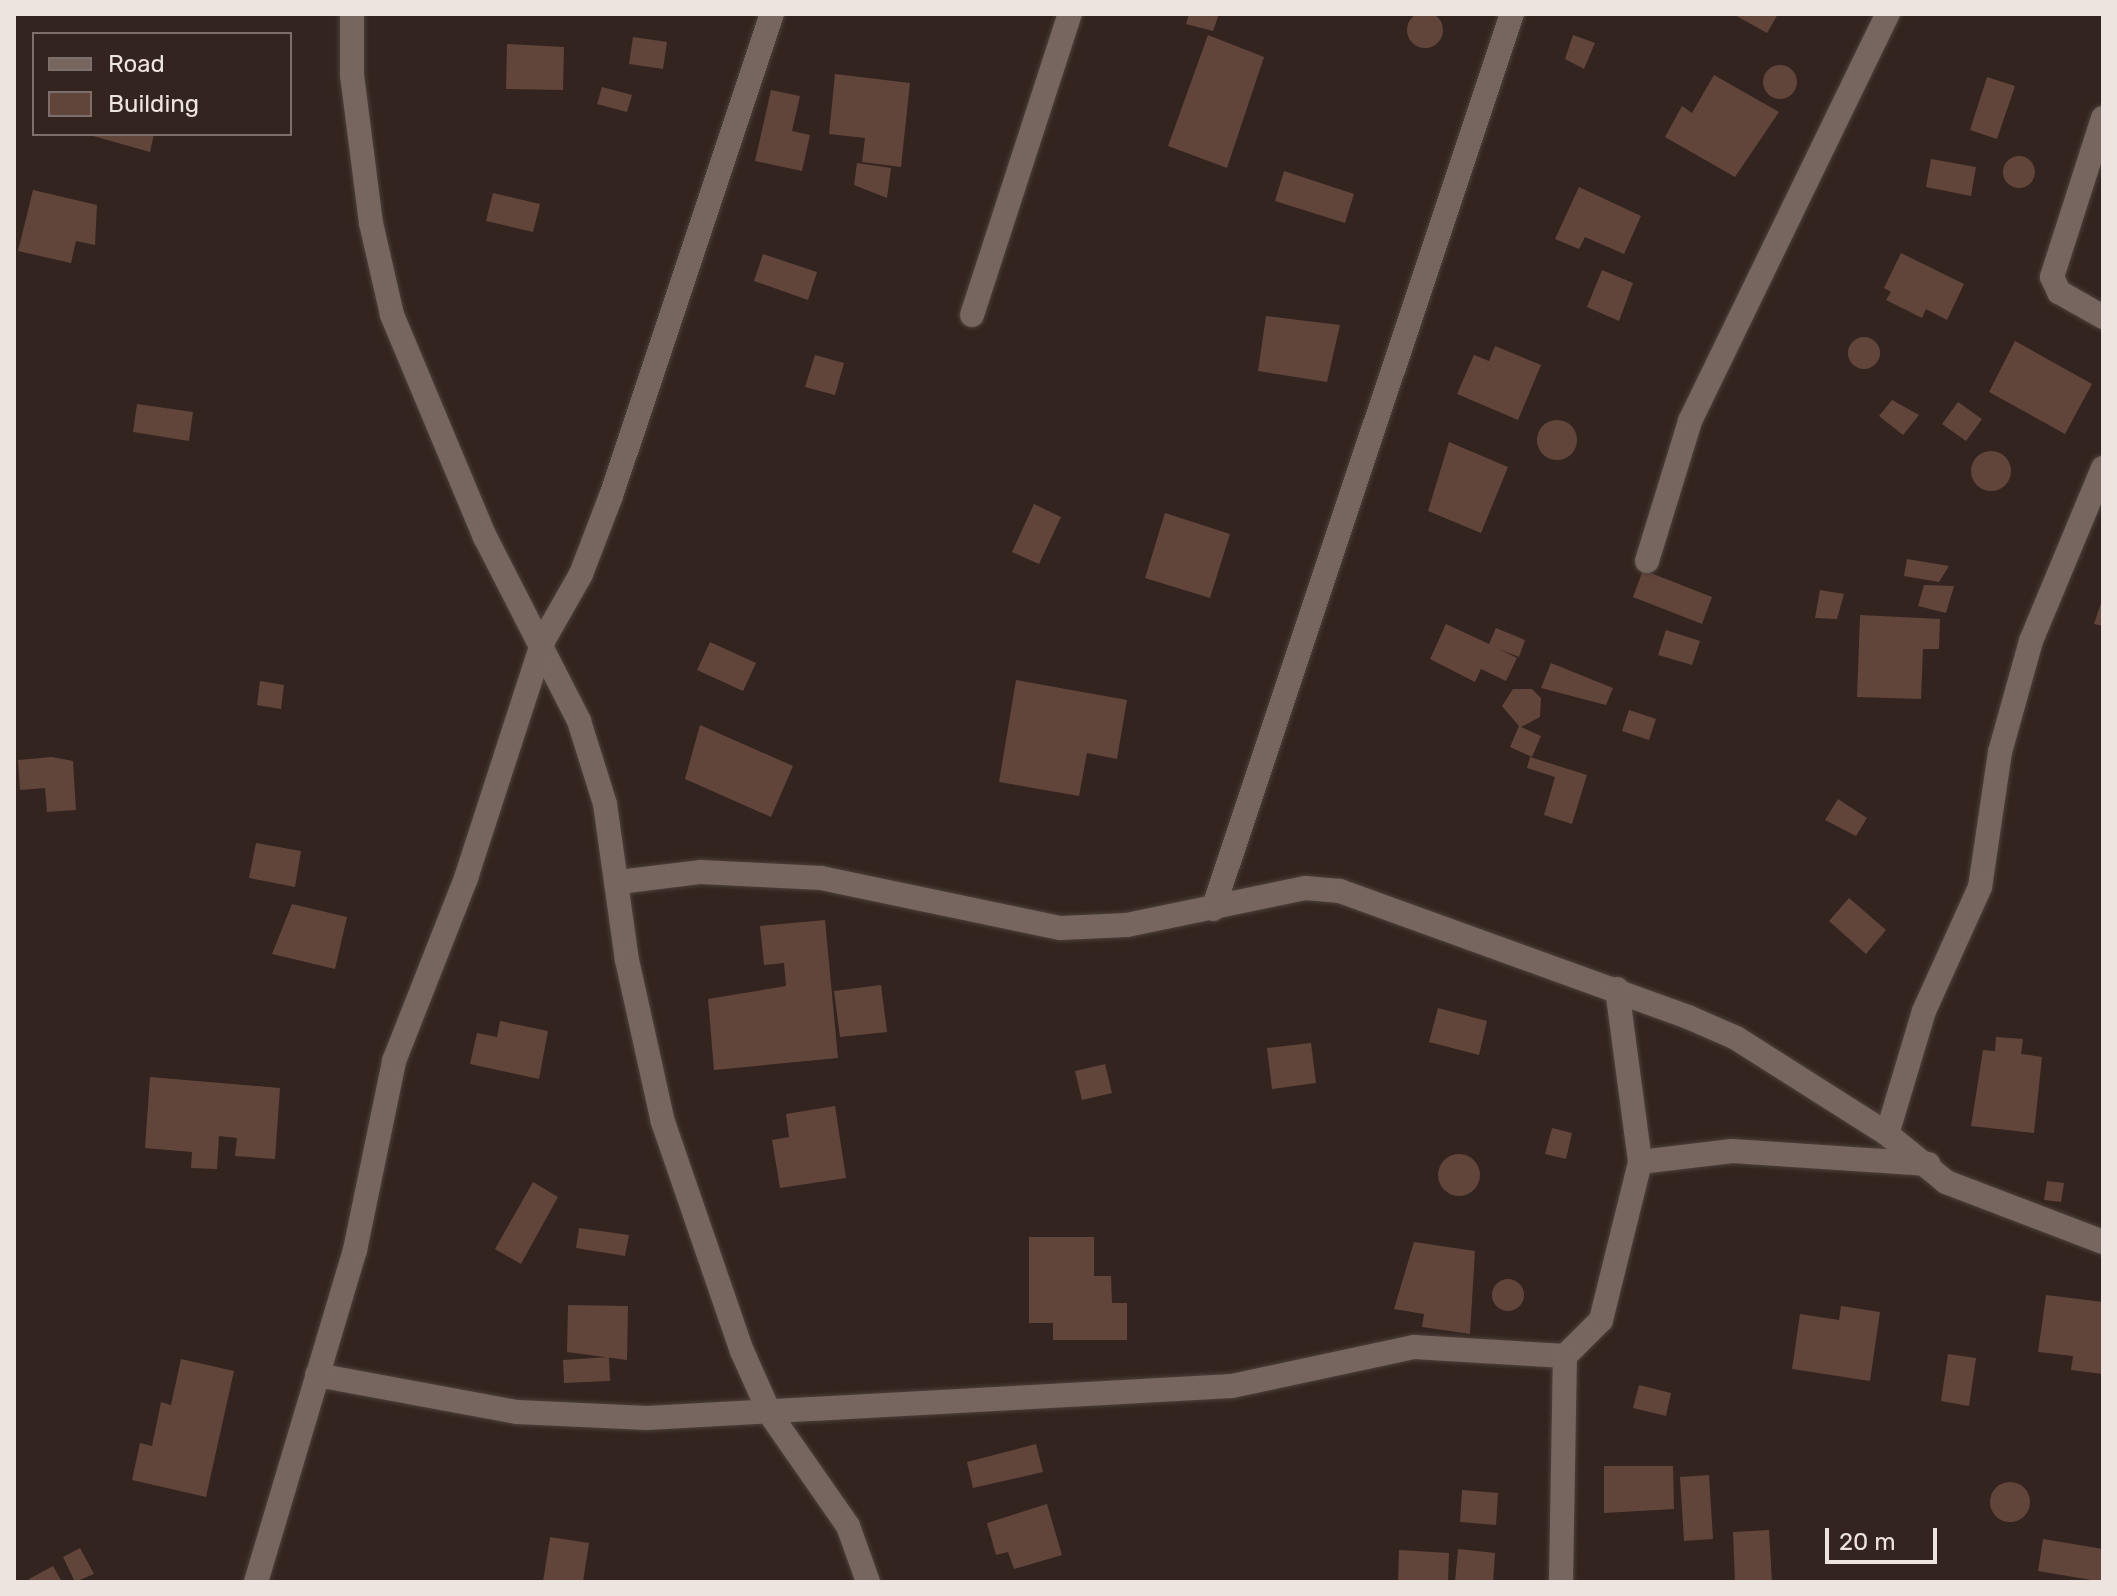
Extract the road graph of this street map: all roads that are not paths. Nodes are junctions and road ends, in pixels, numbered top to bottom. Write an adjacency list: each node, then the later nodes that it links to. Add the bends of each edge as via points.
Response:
1 (352, 14): 11 (street, via 371,223 392,315 485,537)
2 (772, 14): 11 (street, via 611,496 581,574)
3 (1070, 14): 7 (street)
4 (1512, 14): 13 (street)
5 (1888, 14): 10 (street, via 1690,421)
6 (2103, 118): 8 (street, via 2052,277 2059,292)
7 (972, 315)
8 (2103, 317)
9 (2103, 468): 15 (street, via 2031,641 2000,752 1980,887 1924,1011)
10 (1647, 561)
11 (543, 641): 12 (street, via 583,734); 20 (street, via 466,878 394,1061 355,1250)
12 (619, 882): 13 (street, via 701,872 821,878 1060,928); 21 (street, via 627,960 663,1122)
13 (1213, 909): 14 (street, via 1271,893 1340,891)
14 (1617, 989): 15 (street, via 1736,1038); 16 (street)
15 (1887, 1134): 17 (street)
16 (1640, 1162): 17 (street, via 1732,1151); 19 (street, via 1601,1320)
17 (1929, 1164): 18 (street, via 1946,1182)
18 (2103, 1242)
19 (1565, 1356): 21 (street, via 1414,1347 1232,1386); 24 (street)
20 (317, 1375): 21 (street, via 517,1412); 22 (street)
21 (770, 1414): 23 (street, via 848,1526)
22 (256, 1582)
23 (868, 1582)
24 (1561, 1582)

